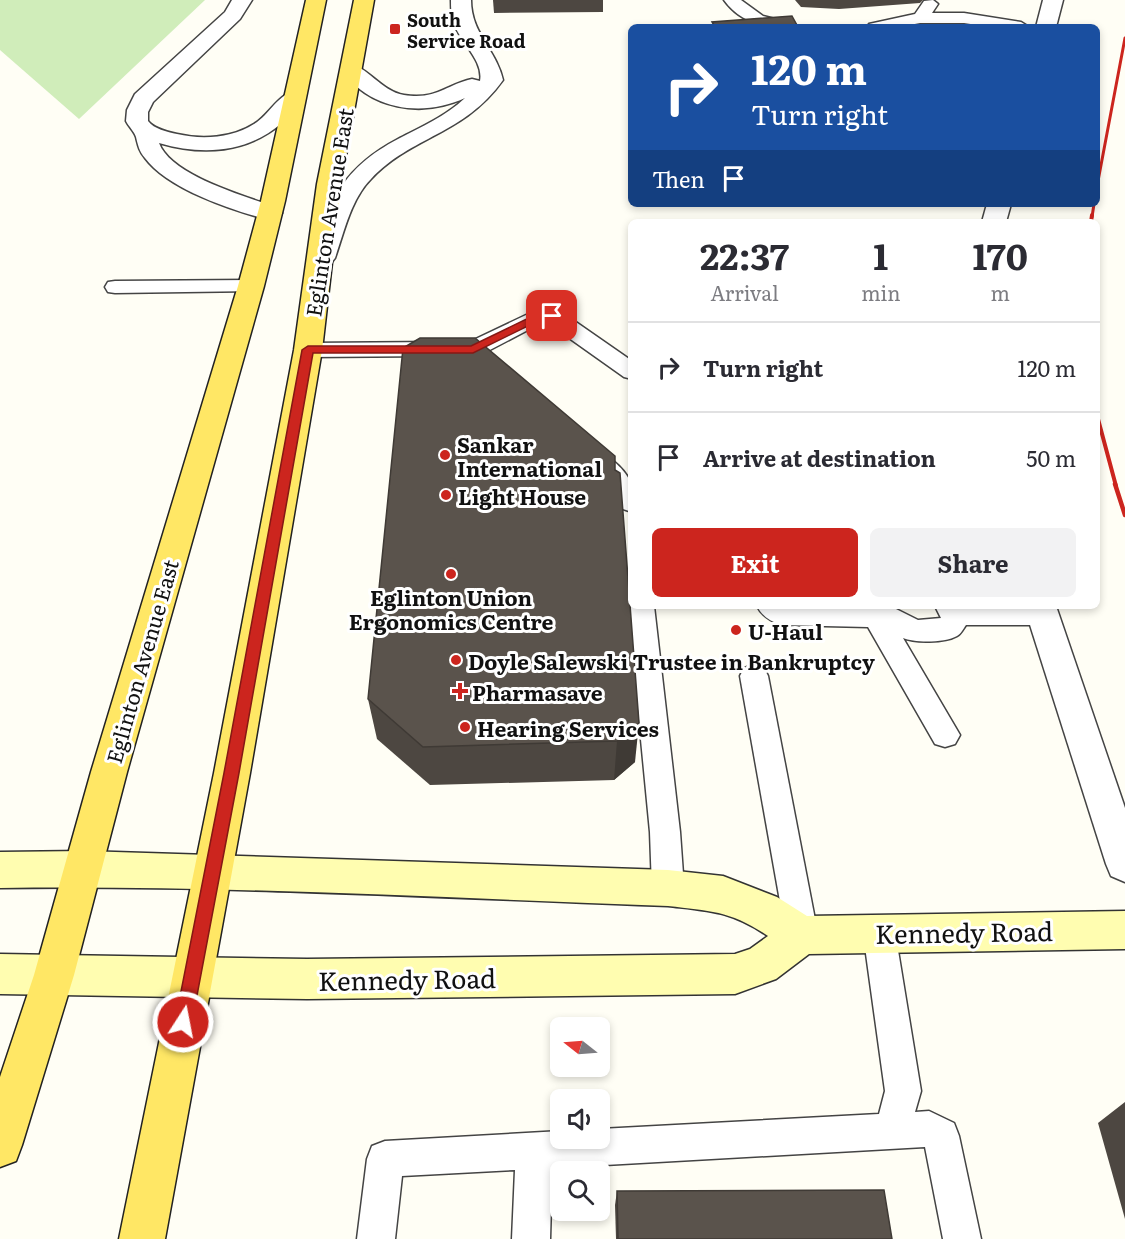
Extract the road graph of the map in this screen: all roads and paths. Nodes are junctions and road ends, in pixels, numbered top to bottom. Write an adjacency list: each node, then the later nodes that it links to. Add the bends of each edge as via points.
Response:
1 (242, 0): 16 (street, via 233,15 143,99 136,118)
2 (316, 0): 15 (main road, Eglinton Avenue East)
3 (364, 0): 14 (main road, Eglinton Avenue East)
4 (461, 0): 13 (street, via 467,33)
5 (732, 0): 9 (lane, via 760,21)
6 (930, 0): 8 (lane)
7 (1053, 0): 12 (street)
8 (920, 18): 10 (lane); 11 (lane, via 964,18)
9 (774, 24)
10 (890, 24)
11 (1002, 24)
12 (1047, 24)
13 (488, 64): 14 (street, via 461,93 422,103 377,92); 18 (street, via 492,80 472,104 371,165 355,182)
14 (351, 69): 18 (main road, Eglinton Avenue East, via 329,184)
15 (294, 97): 16 (street, via 278,117 258,132 223,142 183,143); 17 (main road, Eglinton Avenue East)
16 (146, 132): 17 (street, via 151,152 159,162 207,190)
17 (270, 213): 19 (main road, Eglinton Avenue East)
18 (322, 258): 22 (main road, Eglinton Avenue East)
19 (251, 286): 20 (lane); 35 (main road, Eglinton Avenue East)
20 (115, 287)
21 (473, 349): 22 (lane); 23 (lane, via 543,314 552,316); 24 (lane)
22 (308, 350): 37 (main road, Eglinton Avenue East)
23 (628, 369)
24 (509, 384)
25 (580, 446): 26 (lane, via 607,469)
26 (628, 501)
27 (641, 609): 38 (lane)
28 (774, 609): 31 (lane, via 781,614)
29 (953, 610): 30 (lane); 31 (lane, via 949,628 914,631)
30 (1041, 610): 34 (street)
31 (884, 612): 33 (lane)
32 (754, 676): 41 (lane)
33 (945, 735)
34 (1125, 864)
35 (84, 869): 36 (main road); 37 (main road); 43 (main road, Eglinton Avenue East)
36 (0, 870)
37 (212, 874): 38 (main road, via 322,874); 44 (main road, Eglinton Avenue East)
38 (668, 888): 41 (main road, via 723,894 763,910)
39 (1125, 930): 40 (main road, Kennedy Road)
40 (879, 932): 41 (main road, Kennedy Road); 45 (lane, via 903,1091)
41 (802, 935): 44 (main road, Kennedy Road, via 762,965 735,974)
42 (0, 974): 43 (main road, Kennedy Road)
43 (54, 975): 44 (main road, Kennedy Road); 46 (main road, Eglinton Avenue East)
44 (192, 977): 48 (main road, Eglinton Avenue East)
45 (892, 1131): 47 (lane); 51 (lane, via 929,1129 941,1136)
46 (0, 1145)
47 (534, 1152): 49 (lane, via 385,1159); 50 (lane)
48 (142, 1239)
49 (376, 1239)
50 (531, 1239)
51 (962, 1239)

